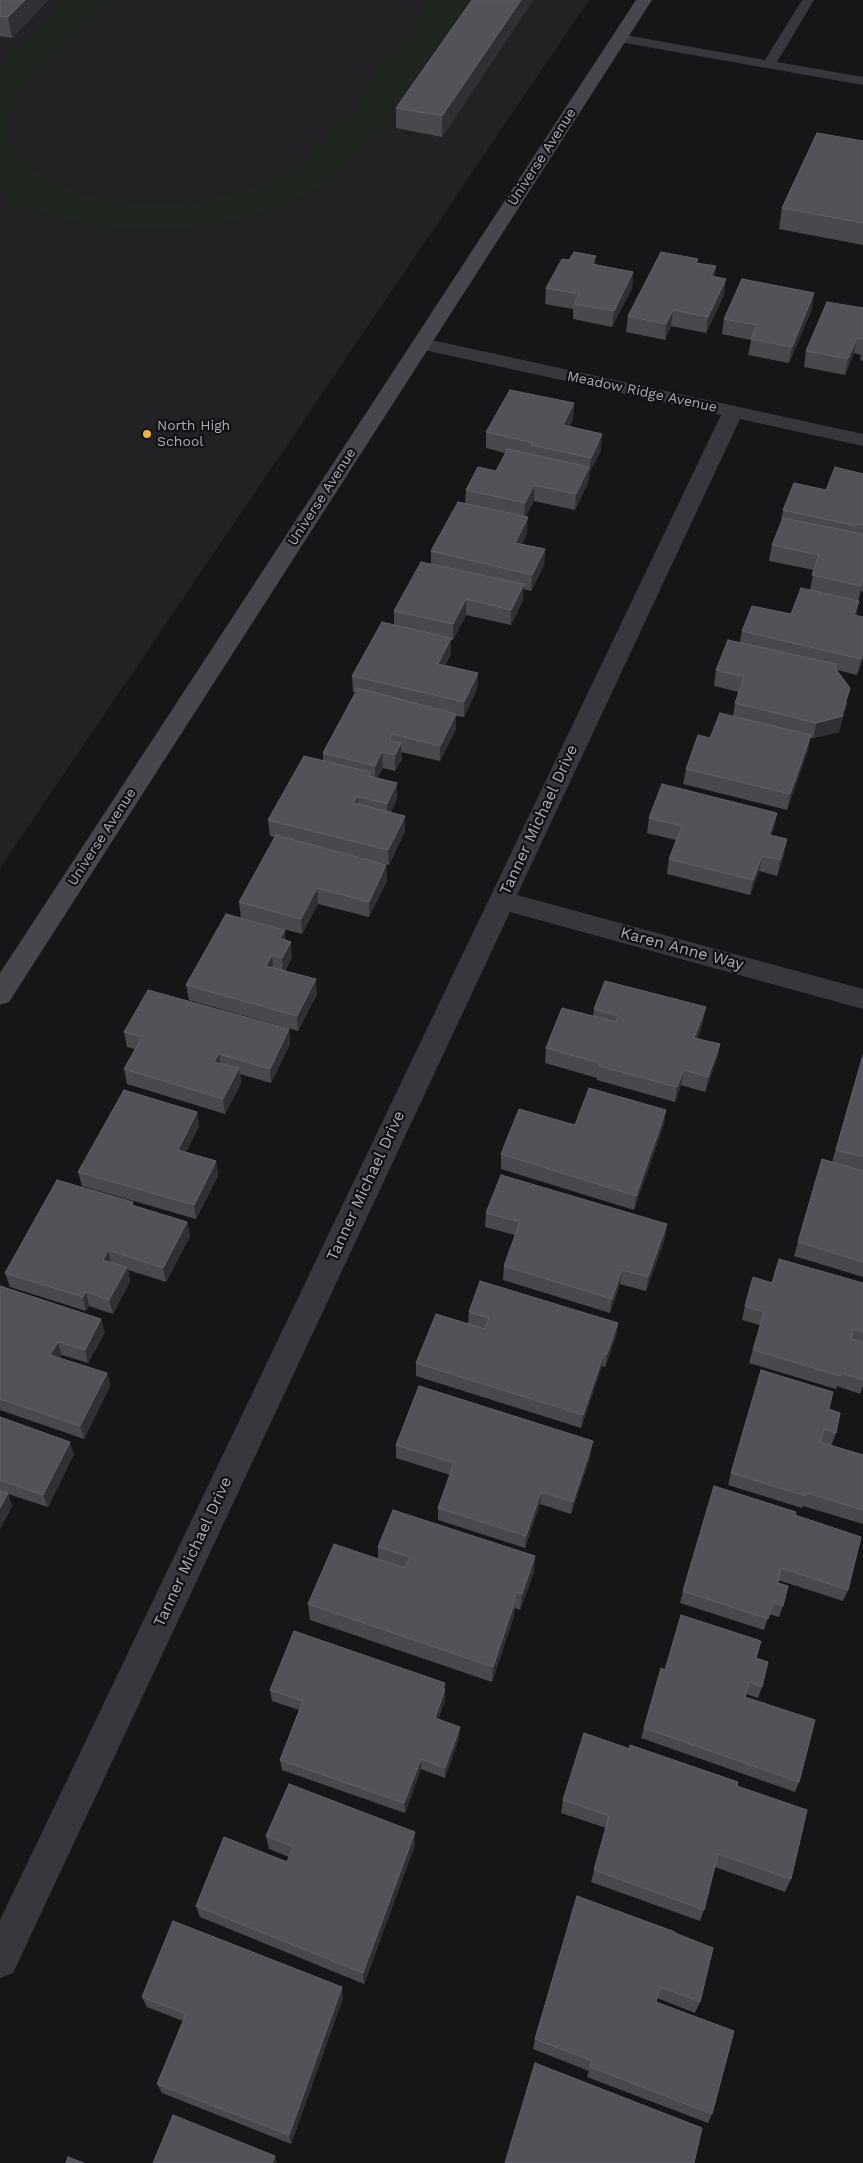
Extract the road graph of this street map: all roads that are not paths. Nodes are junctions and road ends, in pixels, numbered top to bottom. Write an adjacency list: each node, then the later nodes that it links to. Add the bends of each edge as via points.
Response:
1 (644, 0): 3 (street, Universe Avenue)
2 (808, 0): 4 (lane)
3 (619, 38): 4 (lane); 6 (street, Universe Avenue)
4 (769, 64): 5 (lane)
5 (863, 81)
6 (422, 344): 7 (street, Meadow Ridge Avenue); 10 (street, Universe Avenue)
7 (733, 412): 8 (street, Meadow Ridge Avenue); 9 (street, Tanner Michael Drive)
8 (863, 440)
9 (502, 900): 11 (street, Karen Anne Way); 12 (street, Tanner Michael Drive)
10 (0, 995)
11 (863, 999)
12 (0, 1960)

